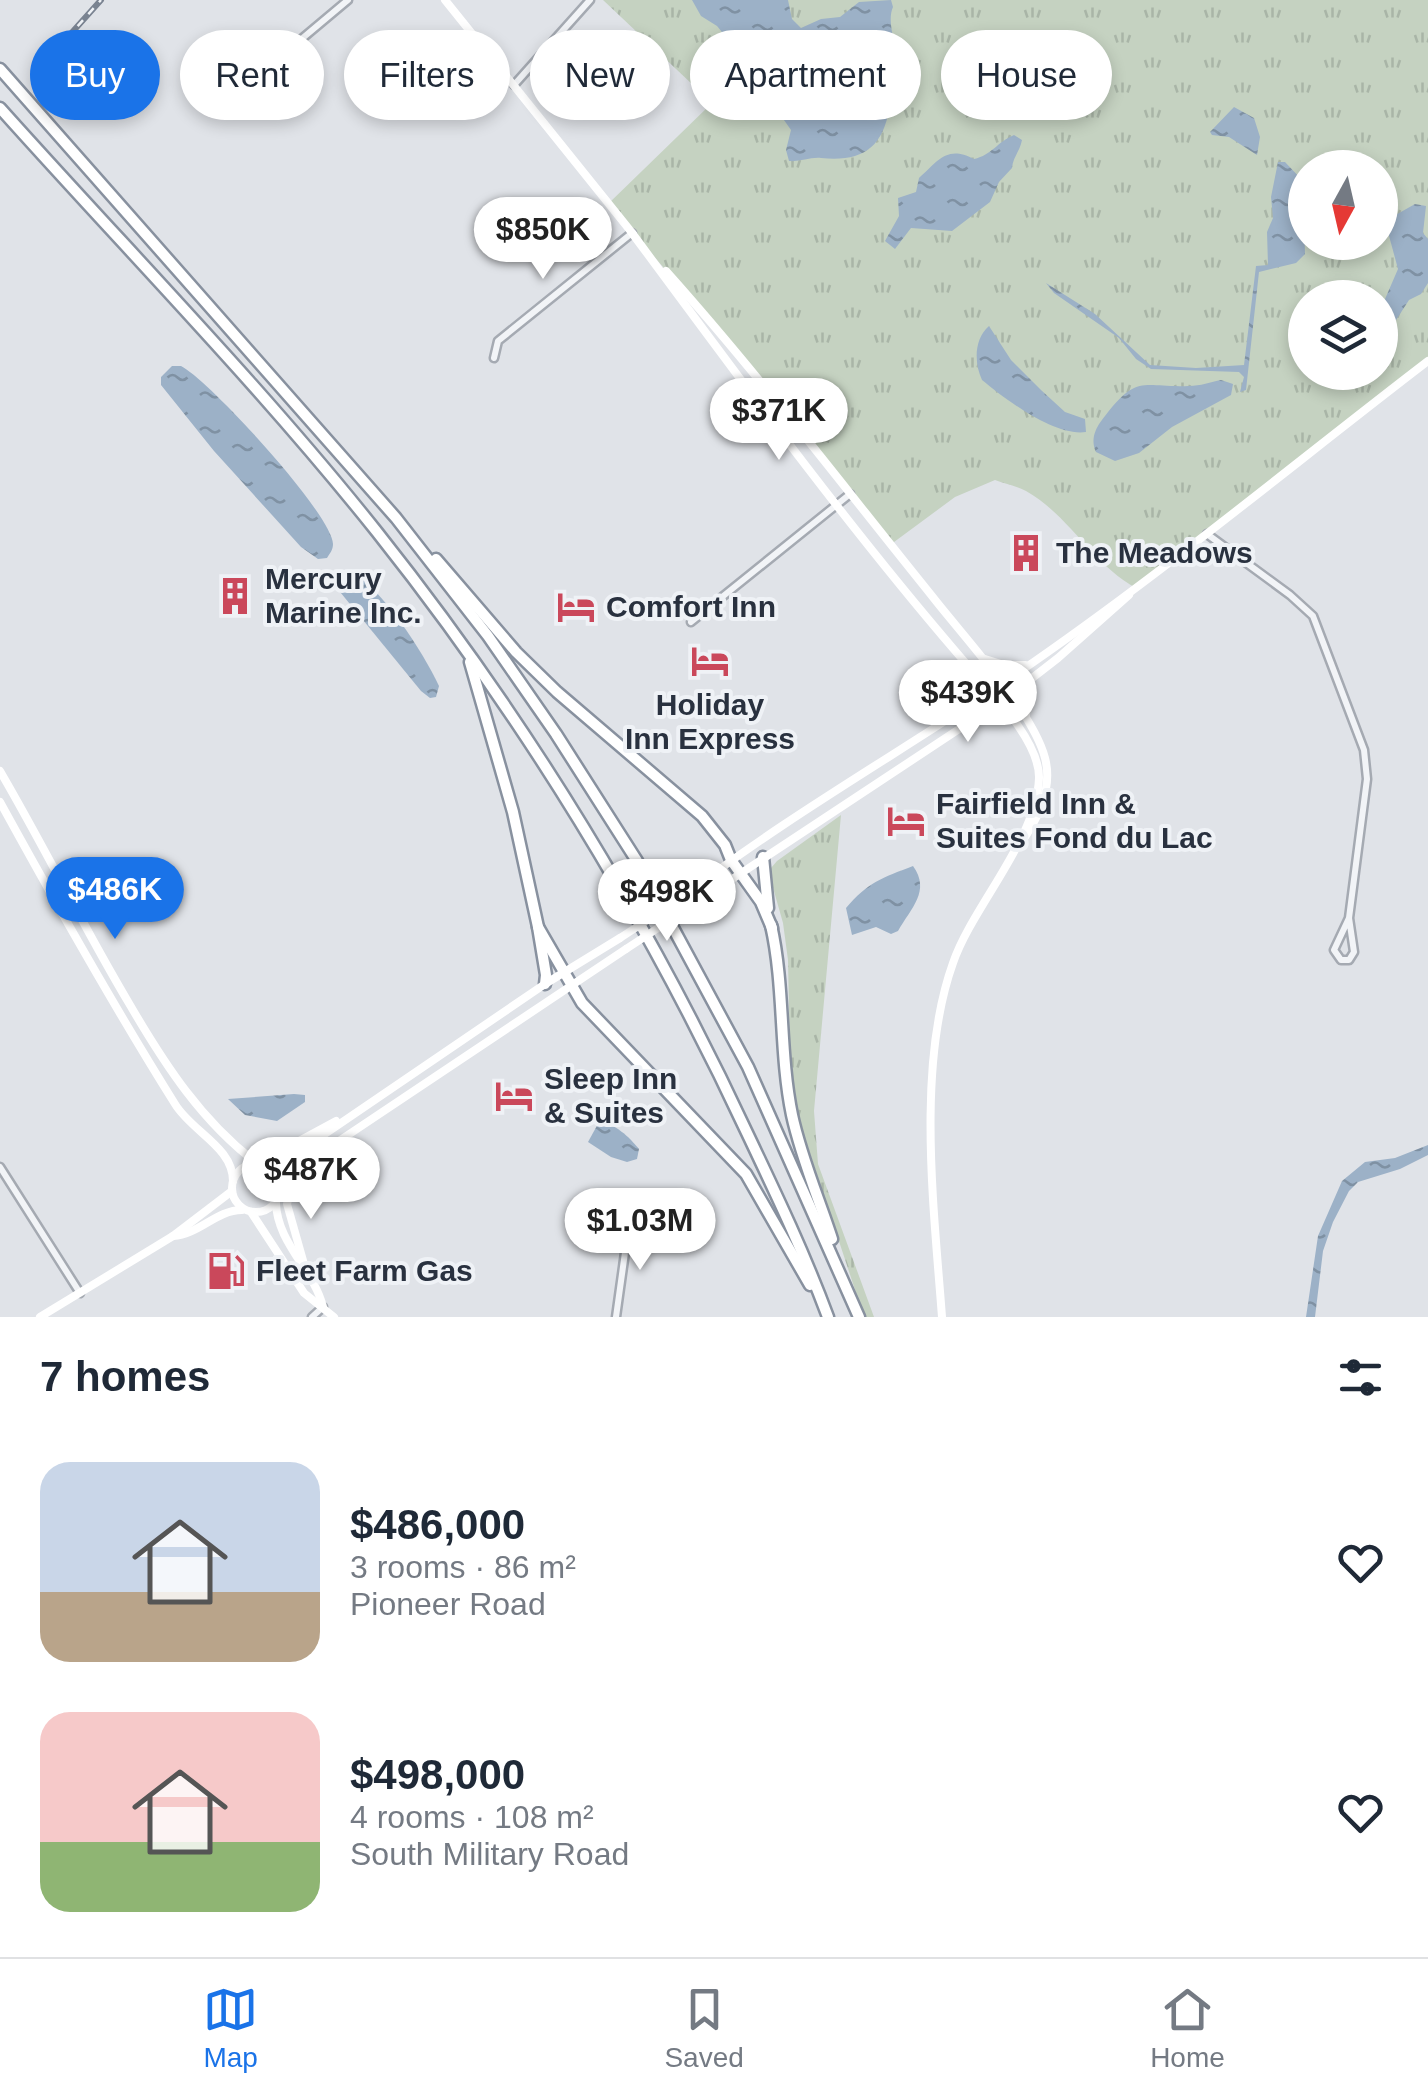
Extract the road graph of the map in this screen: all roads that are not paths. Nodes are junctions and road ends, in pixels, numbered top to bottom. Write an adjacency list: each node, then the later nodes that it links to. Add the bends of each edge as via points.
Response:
1 (348, 0): 4 (street)
2 (445, 0): 6 (main road)
3 (590, 0): 6 (street)
4 (312, 30)
5 (0, 68): 13 (highway)
6 (514, 85): 8 (main road)
7 (0, 110): 17 (highway, via 281,419)
8 (632, 234): 9 (street, via 498,341); 11 (main road, via 734,346); 12 (main road)
9 (494, 358)
10 (1428, 361): 14 (main road)
11 (850, 494): 12 (street); 18 (main road)
12 (835, 508): 16 (street); 19 (main road)
13 (396, 518): 32 (highway, via 516,652 702,816); 52 (highway, via 522,685 637,862 748,1067)
14 (1207, 534): 15 (main road); 34 (street, via 1313,616 1364,750 1368,779)
15 (1136, 588): 20 (main road); 21 (main road)
16 (690, 622)
17 (467, 651): 35 (highway); 54 (highway, via 574,812 682,1000 795,1232)
18 (980, 656): 20 (main road, via 1004,665); 22 (main road)
19 (964, 662): 23 (main road); 26 (main road, via 970,687)
20 (1030, 664): 22 (main road)
21 (1028, 681): 24 (main road); 27 (main road)
22 (1002, 684): 23 (main road); 24 (main road)
23 (990, 690): 25 (main road); 26 (main road)
24 (1010, 696): 25 (main road); 27 (main road)
25 (999, 702): 30 (main road); 31 (main road, via 1029,745 1039,776)
26 (959, 711): 32 (main road)
27 (1026, 721): 31 (main road, via 1044,754 1047,784 1033,824)
28 (0, 771): 41 (main road, via 148,1035 186,1094)
29 (0, 802): 45 (main road, via 132,1035 190,1124 226,1154)
30 (763, 856): 33 (main road); 36 (highway)
31 (1010, 858): 60 (main road, via 953,961 935,1031 932,1164)
32 (731, 860): 33 (highway); 37 (main road, bridge)
33 (740, 872): 36 (highway); 39 (main road, bridge)
34 (1349, 918): 34 (street, via 1334,950 1341,960 1354,952)
35 (538, 927): 37 (highway); 38 (highway)
36 (772, 928): 52 (highway, via 792,1117)
37 (565, 972): 38 (main road); 39 (highway)
38 (544, 984): 40 (main road)
39 (574, 984): 44 (main road); 54 (highway, via 610,1035 746,1174)
40 (354, 1112): 41 (main road, via 275,1154); 42 (main road, via 290,1158)
41 (240, 1151): 42 (main road)
42 (261, 1164): 45 (main road, via 242,1168); 46 (main road, via 280,1180)
43 (0, 1167): 51 (street)
44 (303, 1167): 46 (main road); 50 (main road, via 287,1204)
45 (233, 1186): 47 (main road, via 237,1202); 49 (main road)
46 (278, 1199): 47 (main road, via 265,1211); 50 (main road, via 278,1222)
47 (249, 1211): 49 (main road, via 228,1211 191,1234); 53 (main road, via 304,1293)
48 (629, 1224): 58 (street)
49 (173, 1236): 51 (main road)
50 (307, 1273): 53 (main road)
51 (80, 1293): 55 (main road)
52 (853, 1302): 59 (highway)
53 (322, 1308): 56 (street); 57 (main road)
54 (827, 1315)
55 (40, 1317)
56 (312, 1317)
57 (334, 1317)
58 (616, 1317)
59 (858, 1317)
60 (942, 1317)

